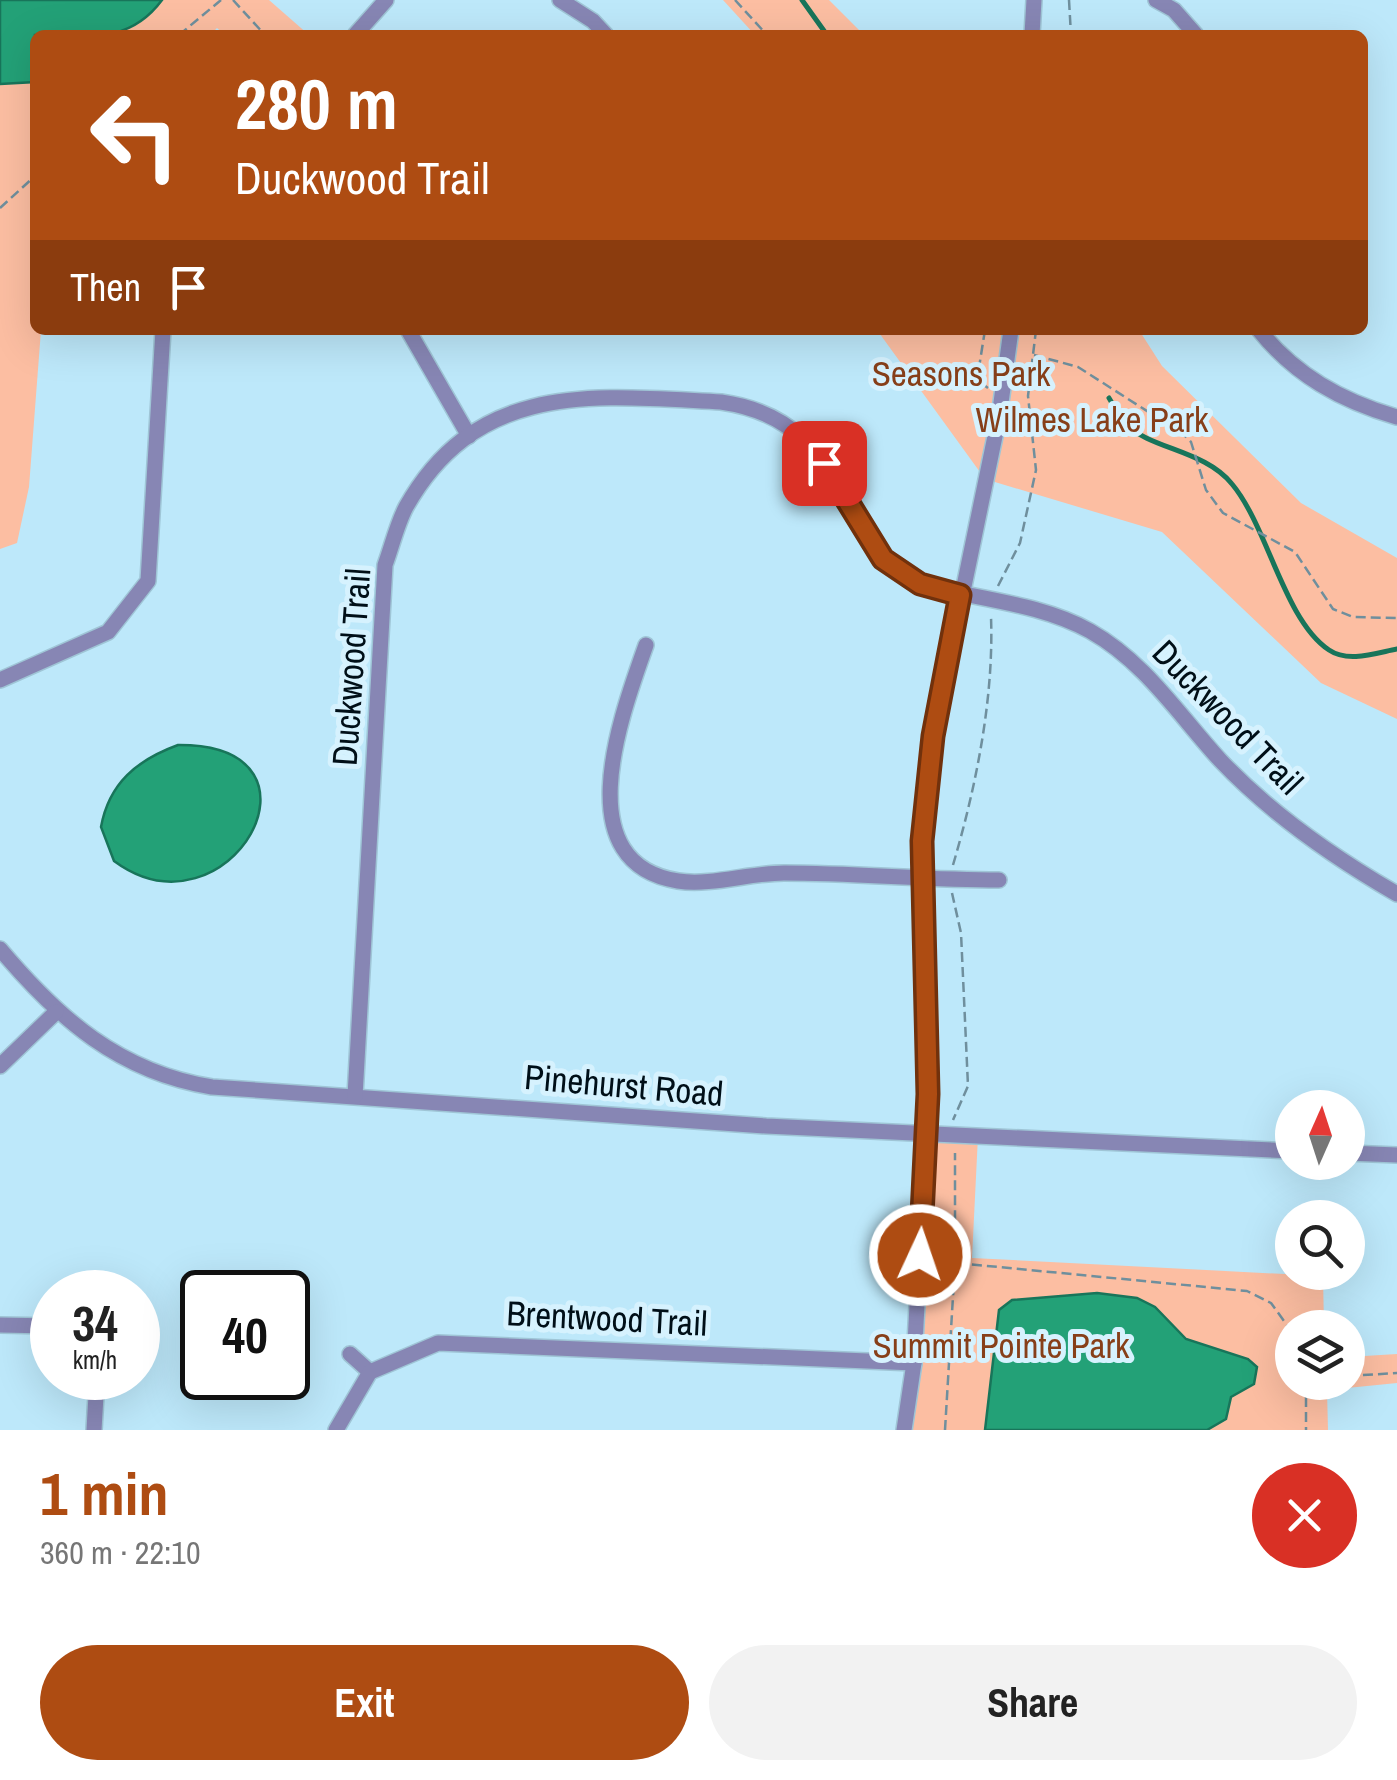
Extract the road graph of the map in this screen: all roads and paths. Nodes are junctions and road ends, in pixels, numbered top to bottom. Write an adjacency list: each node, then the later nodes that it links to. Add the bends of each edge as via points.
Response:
1 (221, 0): 9 (path)
2 (234, 0): 10 (path)
3 (386, 0): 11 (street)
4 (560, 0): 12 (street)
5 (735, 0): 13 (path)
6 (1034, 0): 14 (street)
7 (1069, 0): 15 (path)
8 (1156, 0): 16 (street)
9 (185, 30)
10 (261, 30)
11 (359, 30)
12 (602, 30)
13 (762, 30)
14 (1032, 30)
15 (1071, 30)
16 (1192, 30)
17 (30, 181): 18 (path)
18 (0, 208)
19 (163, 335): 31 (street, via 148,581 108,632)
20 (411, 335): 26 (street)
21 (1010, 335): 27 (street)
22 (1035, 335): 24 (path)
23 (1263, 335): 25 (street, via 1327,390)
24 (1033, 354): 28 (path, via 1028,396 1036,470 1020,543); 29 (path, via 1078,367 1191,442 1206,490 1223,513 1277,540 1307,565 1342,616)
25 (1397, 417)
26 (469, 436): 27 (street, Duckwood Trail, via 498,418 563,398 743,405 793,427 810,443 871,542 899,574); 39 (street, Duckwood Trail, via 406,507 385,565)
27 (960, 595): 28 (street, Duckwood Trail); 32 (street, via 933,736)
28 (990, 602): 33 (path, via 992,662); 35 (street, Duckwood Trail, via 1066,621 1112,645 1138,664 1255,794)
29 (1397, 618)
30 (646, 645): 32 (street, via 621,716 610,790 615,832 642,868 682,882 758,873)
31 (0, 680)
32 (921, 878): 33 (street); 40 (street)
33 (952, 880): 34 (street); 41 (path, via 968,1086)
34 (999, 880)
35 (1397, 894)
36 (0, 948): 37 (street, Pinehurst Road)
37 (56, 1012): 38 (street); 39 (street, Pinehurst Road, via 115,1055 181,1082)
38 (0, 1066)
39 (356, 1096): 40 (street, Pinehurst Road)
40 (926, 1134): 41 (street, Pinehurst Road); 50 (street)
41 (953, 1135): 42 (street, Pinehurst Road); 45 (path)
42 (1275, 1149)
43 (1365, 1154): 44 (street)
44 (1397, 1156)
45 (955, 1263): 46 (path, via 1247,1291); 59 (path)
46 (1276, 1310)
47 (0, 1324): 48 (street)
48 (30, 1325)
49 (350, 1354): 51 (street)
50 (914, 1363): 51 (street, Brentwood Trail, via 462,1341 414,1349); 58 (street)
51 (370, 1372): 57 (street)
52 (1397, 1373): 53 (path)
53 (1365, 1375)
54 (96, 1400): 56 (street)
55 (1306, 1400): 60 (path)
56 (94, 1430)
57 (336, 1430)
58 (904, 1430)
59 (944, 1430)
60 (1306, 1430)

